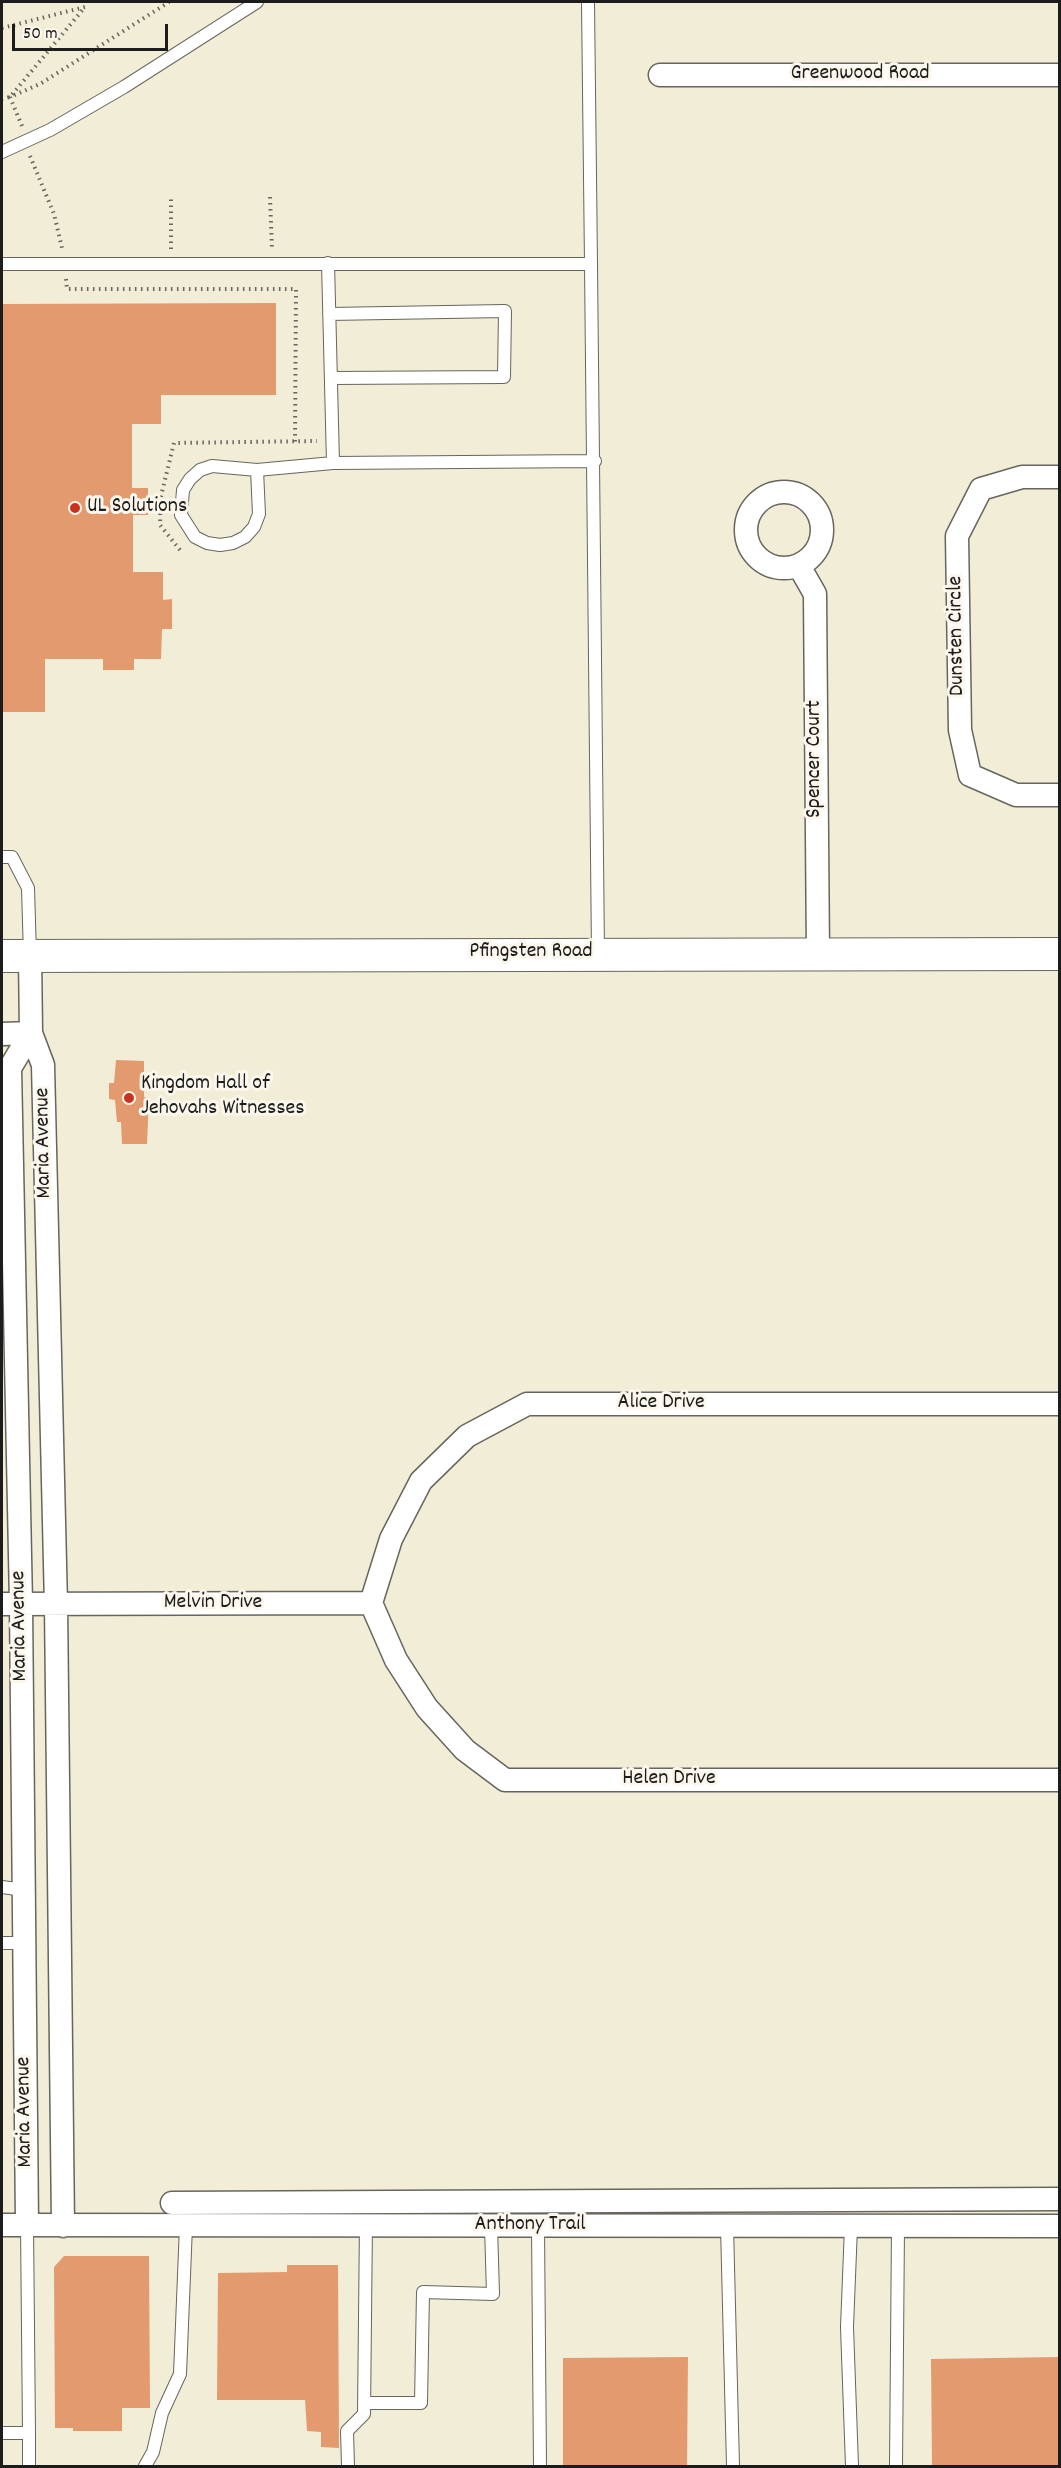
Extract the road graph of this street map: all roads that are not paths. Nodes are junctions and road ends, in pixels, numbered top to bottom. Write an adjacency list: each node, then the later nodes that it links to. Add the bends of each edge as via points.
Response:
1 (257, 2): 5 (lane, via 124,87)
2 (588, 2): 8 (lane)
3 (660, 75): 4 (street, Greenwood Road)
4 (1059, 75)
5 (2, 152)
6 (328, 263): 7 (lane); 8 (lane); 9 (lane)
7 (2, 264)
8 (591, 264): 11 (lane)
9 (329, 314): 10 (lane); 10 (lane, via 505,311 504,377)
10 (331, 378): 12 (lane)
11 (595, 461): 12 (lane); 18 (lane)
12 (333, 463): 13 (lane)
13 (257, 470): 13 (lane, via 212,466 190,478 183,490 181,515 195,537 220,545 245,537 259,514)
14 (1059, 477): 16 (street, Dunsten Circle, via 1022,477 981,489 957,536 960,730 970,775 1016,795)
15 (799, 566): 21 (street, Spencer Court, via 815,594)
16 (1059, 795)
17 (2, 857): 20 (lane, via 12,857 28,888)
18 (598, 953): 20 (main road, Pfingsten Road); 21 (main road, Pfingsten Road)
19 (1059, 954): 21 (main road, Pfingsten Road)
20 (16, 956): 22 (street, Maria Avenue)
21 (818, 956)
22 (31, 1033): 23 (street); 24 (street, Maria Avenue, via 10,1068); 28 (street, Maria Avenue, via 43,1065)
23 (2, 1034)
24 (8, 1268): 26 (street, Maria Avenue)
25 (1059, 1404): 27 (street, Alice Drive, via 527,1404 466,1436 421,1481 391,1539)
26 (11, 1604): 28 (street, Melvin Drive); 31 (street, Maria Avenue)
27 (371, 1604): 28 (street, Melvin Drive); 29 (street, Helen Drive, via 396,1660 427,1708 465,1750 505,1780)
28 (56, 1605): 39 (street, Maria Avenue)
29 (1059, 1780)
30 (2, 1887): 31 (lane)
31 (24, 1890): 33 (street, Maria Avenue)
32 (2, 1943): 33 (lane)
33 (24, 1943): 38 (street, Maria Avenue)
34 (1059, 2199): 35 (street, Anthony Trail)
35 (366, 2202): 36 (street, Anthony Trail); 41 (lane)
36 (172, 2203)
37 (2, 2225): 38 (street, Anthony Trail)
38 (27, 2225): 39 (street, Anthony Trail); 50 (lane)
39 (63, 2226): 40 (street, Anthony Trail)
40 (186, 2226): 41 (street, Anthony Trail); 52 (lane, via 180,2374)
41 (366, 2226): 42 (street, Anthony Trail); 48 (lane)
42 (491, 2226): 45 (street, Anthony Trail); 48 (lane, via 493,2294 423,2292 421,2403)
43 (727, 2226): 45 (street, Anthony Trail); 46 (street, Anthony Trail); 55 (lane)
44 (1059, 2226): 47 (street, Anthony Trail)
45 (538, 2227): 54 (lane)
46 (851, 2227): 47 (street, Anthony Trail); 56 (lane, via 847,2327)
47 (898, 2227): 57 (lane)
48 (364, 2403): 53 (lane, via 364,2414 347,2431)
49 (2, 2433): 50 (lane)
50 (28, 2433): 51 (lane)
51 (28, 2466)
52 (145, 2466)
53 (348, 2466)
54 (540, 2466)
55 (733, 2466)
56 (852, 2466)
57 (896, 2466)

